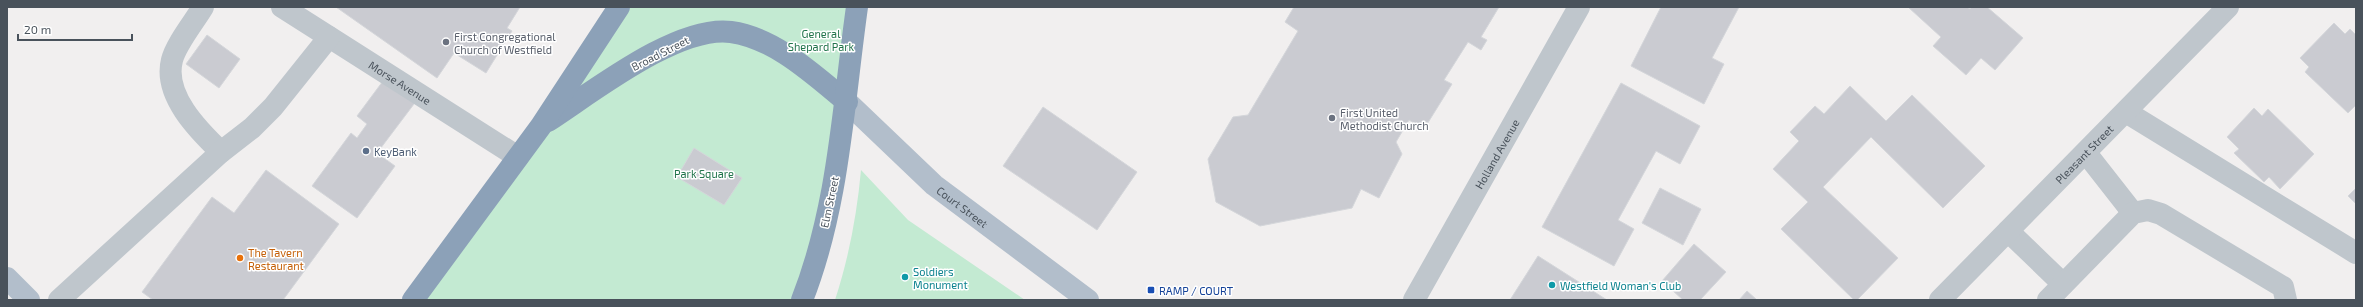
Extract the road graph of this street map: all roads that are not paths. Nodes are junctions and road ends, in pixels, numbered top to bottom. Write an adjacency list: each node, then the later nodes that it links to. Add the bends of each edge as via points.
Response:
1 (203, 7): 11 (street, via 172,60 171,75 176,96 189,118)
2 (282, 7): 7 (street, Morse Avenue)
3 (619, 7): 10 (highway, Broad Street)
4 (857, 7): 8 (highway)
5 (1579, 7): 24 (street, Holland Avenue)
6 (2228, 7): 9 (street, Pleasant Street)
7 (329, 37): 11 (street, via 273,107 252,128); 13 (street, Morse Avenue)
8 (846, 102): 10 (highway, Broad Street, via 808,70 762,42 731,32 702,33 683,39 645,59); 22 (highway, Elm Street, via 831,199); 23 (main road, Court Street, via 934,185)
9 (2126, 112): 12 (street, Pleasant Street); 16 (street)
10 (541, 126): 13 (highway, Broad Street)
11 (221, 152): 20 (street)
12 (2086, 153): 14 (street); 15 (street, Pleasant Street)
13 (518, 157): 21 (highway, Broad Street)
14 (2133, 213): 18 (street); 27 (street, via 2148,210 2161,214 2282,287)
15 (2008, 231): 18 (street); 25 (street, Pleasant Street)
16 (2356, 253)
17 (7, 278): 19 (main road)
18 (2063, 284): 26 (street)
19 (29, 300)
20 (59, 300)
21 (412, 300)
22 (802, 300)
23 (1088, 300)
24 (1414, 300)
25 (1940, 300)
26 (2048, 300)
27 (2286, 300)

